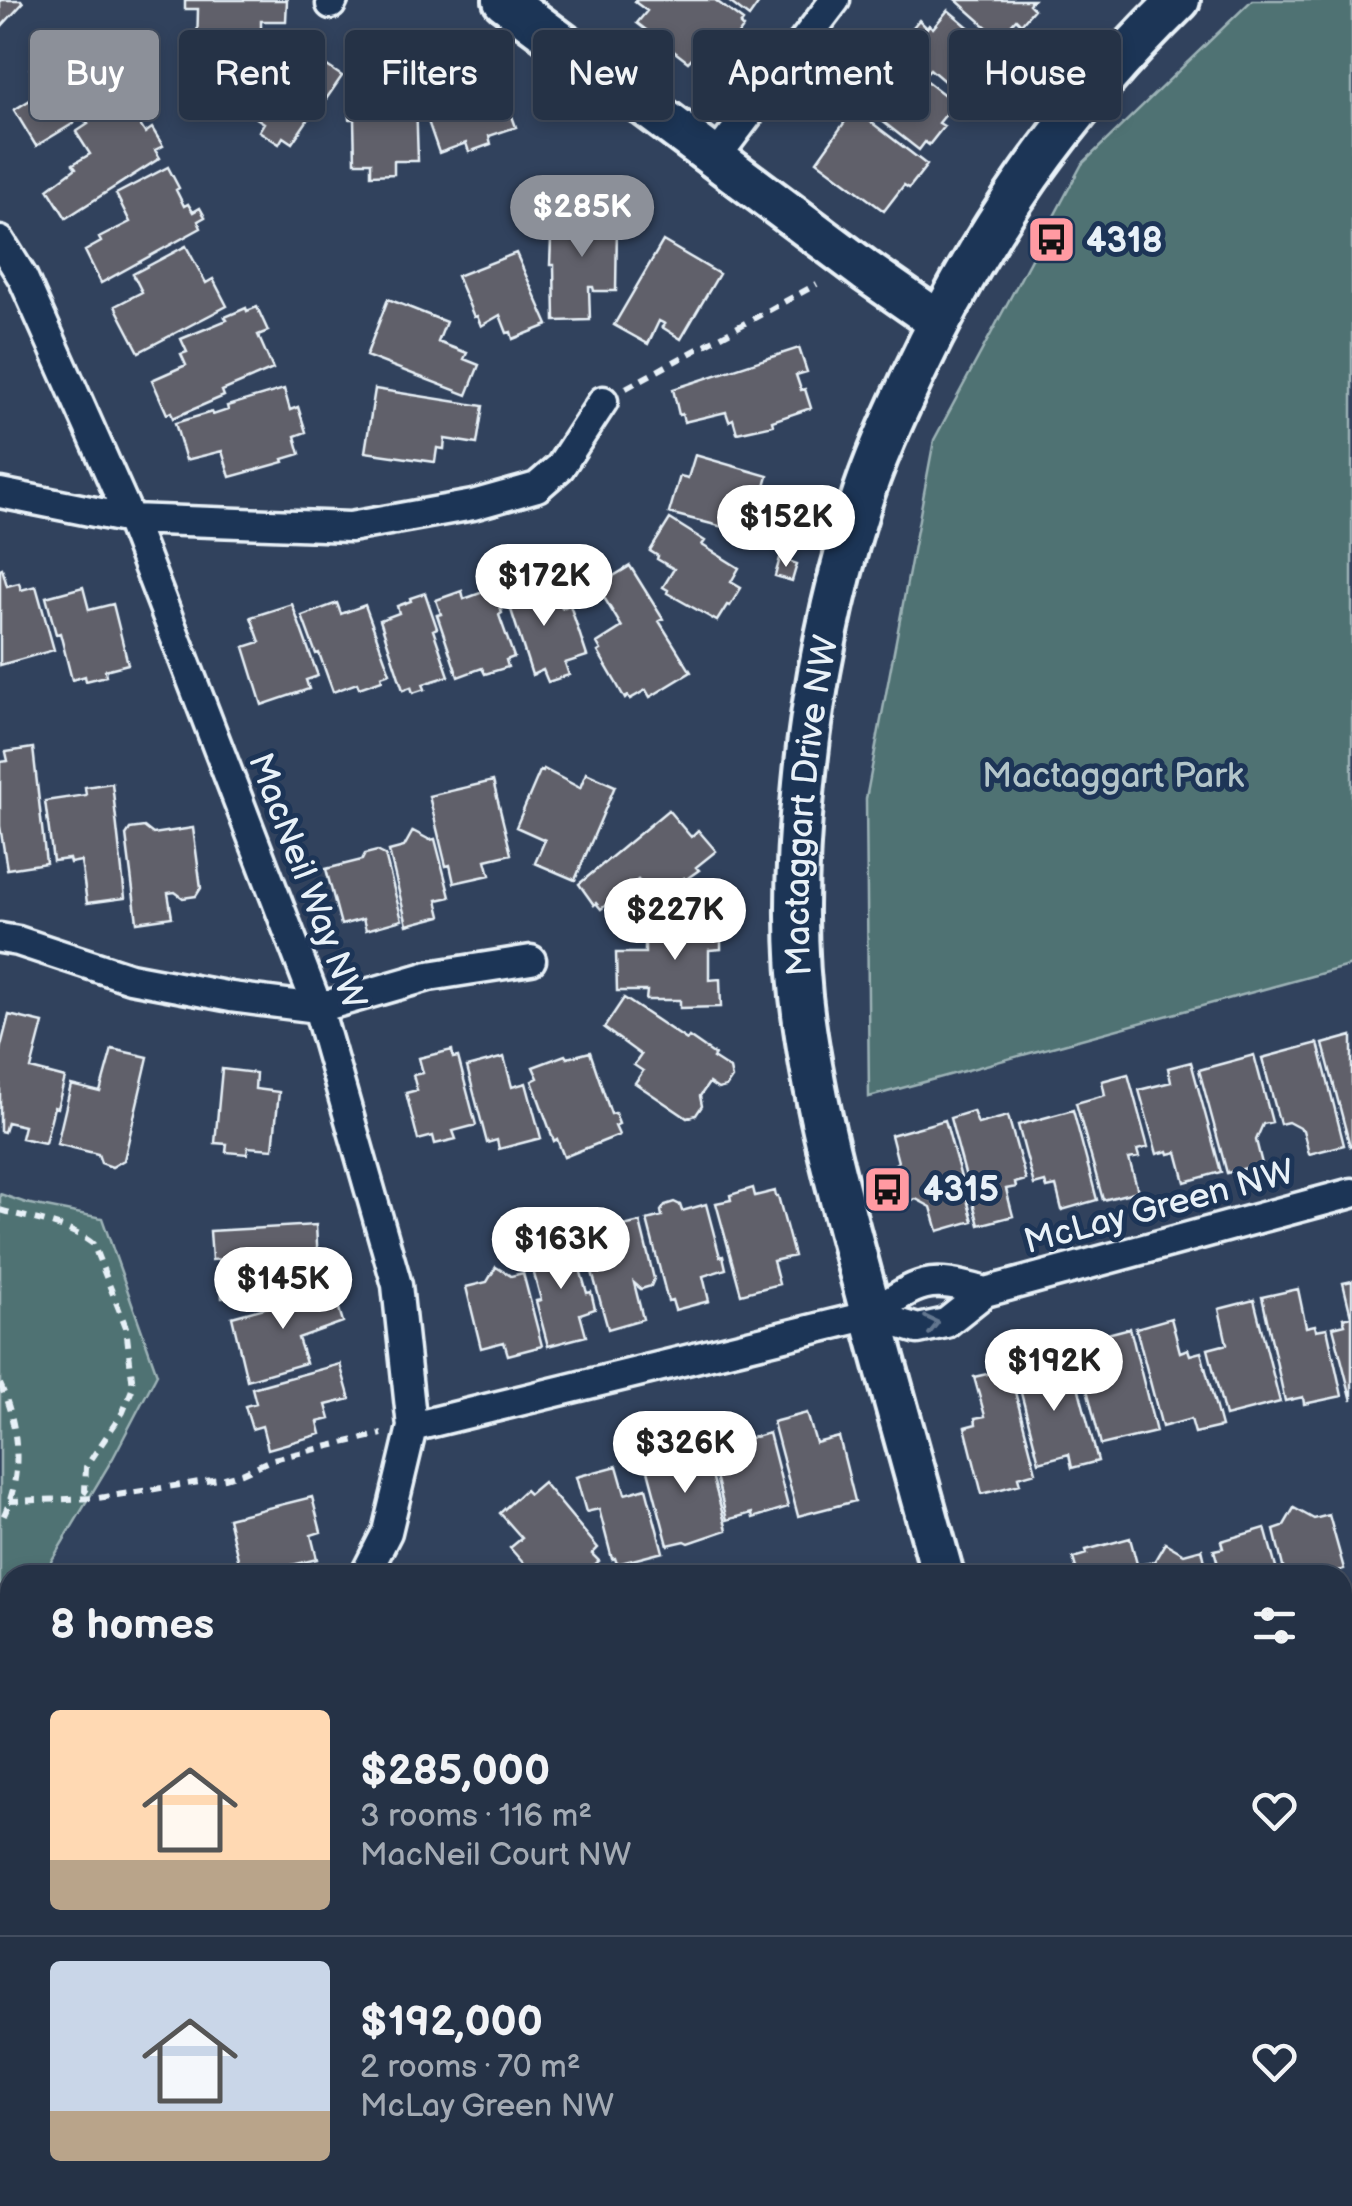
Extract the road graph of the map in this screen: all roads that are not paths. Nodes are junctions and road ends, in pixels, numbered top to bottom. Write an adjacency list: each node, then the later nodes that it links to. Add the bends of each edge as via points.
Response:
1 (504, 0): 4 (street)
2 (835, 0): 4 (street)
3 (1178, 0): 6 (street, Mactaggart Drive NW, via 1041,158)
4 (716, 157): 6 (street)
5 (0, 240): 9 (street, MacNeil Way NW)
6 (939, 322): 15 (street, Mactaggart Drive NW, via 855,521 817,674 801,807 803,1018)
7 (603, 401): 9 (street, via 560,468 537,486 473,505 350,527)
8 (0, 493): 9 (street)
9 (130, 519): 12 (street, MacNeil Way NW)
10 (0, 938): 12 (street, via 130,978)
11 (531, 960): 12 (street, via 429,976)
12 (318, 1008): 16 (street, MacNeil Way NW, via 397,1285)
13 (1352, 1193): 14 (street, McLay Green NW)
14 (985, 1292): 15 (street, McLay Green NW, via 941,1281 910,1287); 15 (street, McLay Green NW, one-way to 14, via 918,1329 946,1322)
15 (871, 1315): 16 (street); 18 (street, Mactaggart Drive NW)
16 (412, 1427): 17 (street, MacNeil Way NW, via 387,1532)
17 (369, 1565)
18 (940, 1565)

